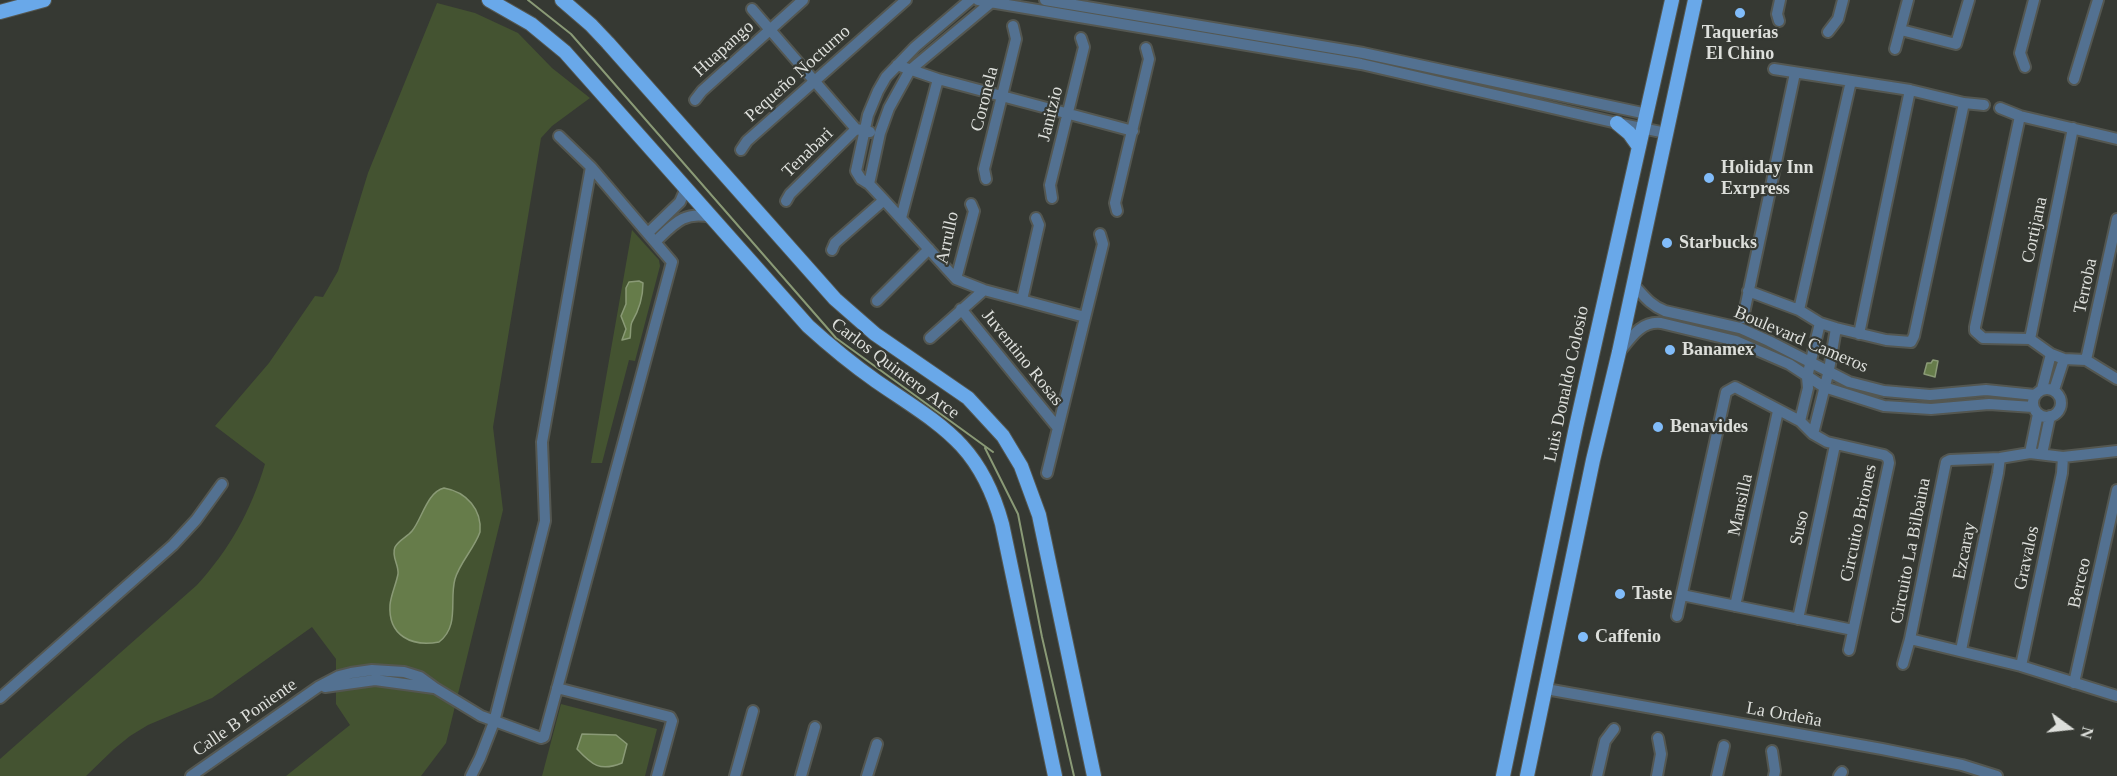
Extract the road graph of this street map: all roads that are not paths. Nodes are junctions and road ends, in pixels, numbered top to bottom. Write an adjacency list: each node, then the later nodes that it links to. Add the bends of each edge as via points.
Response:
1 (2, 0): 20 (main road)
2 (44, 0): 22 (main road)
3 (489, 0): 67 (main road, Carlos Quintero Arce, via 531,24 565,52)
4 (562, 0): 159 (main road, Carlos Quintero Arce, via 608,43 835,299 874,334 968,398 1004,436 1022,466 1039,515)
5 (803, 0): 26 (street, Huapango)
6 (906, 0): 41 (street, Pequeño Nocturno)
7 (970, 0): 34 (street)
8 (978, 0): 19 (street)
9 (1045, 0): 29 (street)
10 (1672, 0): 53 (main road, Luis Donaldo Colosio)
11 (1686, 0): 24 (main road)
12 (1695, 0): 24 (main road)
13 (1780, 0): 23 (street)
14 (1843, 0): 28 (street, via 1838,19)
15 (1908, 0): 27 (street)
16 (1969, 0): 27 (street, via 1956,44)
17 (2034, 0): 35 (street, via 2020,53)
18 (2098, 0): 40 (street)
19 (993, 2): 29 (street); 37 (street)
20 (0, 4)
21 (752, 9): 26 (street)
22 (0, 12)
23 (1779, 21)
24 (1690, 23): 58 (main road)
25 (1013, 26): 45 (street, Coronela, via 1016,39)
26 (770, 30): 41 (street); 47 (street, Huapango)
27 (1901, 30): 32 (street)
28 (1828, 32)
29 (1212, 33): 33 (street)
30 (1081, 38): 51 (street, Janitzio, via 1084,47)
31 (1146, 48): 57 (street, via 1149,59)
32 (1895, 49)
33 (1362, 59): 43 (street); 46 (street)
34 (897, 65): 37 (street); 56 (street, via 878,91)
35 (2025, 67)
36 (1774, 69): 38 (street)
37 (910, 70): 39 (street); 59 (street)
38 (1795, 74): 42 (street); 85 (street)
39 (938, 79): 45 (street); 74 (street)
40 (2074, 79)
41 (814, 81): 56 (street); 63 (street, Pequeño Nocturno)
42 (1851, 81): 44 (street); 89 (street)
43 (1502, 83): 46 (street); 53 (street)
44 (1910, 90): 48 (street); 94 (street)
45 (1003, 96): 51 (street); 65 (street, Coronela, via 984,169)
46 (1499, 96): 54 (street)
47 (694, 100)
48 (1965, 103): 49 (street); 94 (street, via 1914,336 1905,343)
49 (1984, 105)
50 (2000, 108): 52 (street)
51 (1069, 114): 57 (street); 68 (street, Janitzio, via 1050,185)
52 (2020, 116): 55 (street); 96 (street, via 1975,331 1983,338)
53 (1645, 121): 54 (street); 58 (street); 62 (main road, Luis Donaldo Colosio)
54 (1617, 123): 62 (main road)
55 (2073, 128): 61 (street); 96 (street, Cortijana)
56 (860, 130): 59 (street); 66 (street, via 856,171); 70 (street, Tenabari)
57 (1133, 131): 72 (street, via 1115,202)
58 (1666, 133): 83 (main road)
59 (880, 134): 66 (street)
60 (559, 136): 64 (street)
61 (2117, 139)
62 (1639, 147): 114 (main road, Luis Donaldo Colosio)
63 (741, 150)
64 (591, 167): 79 (street); 143 (street, via 542,442 545,521)
65 (986, 179)
66 (869, 184): 69 (street)
67 (686, 188): 73 (main road, Carlos Quintero Arce); 76 (street)
68 (1052, 198)
69 (884, 200): 74 (street); 81 (street)
70 (786, 201)
71 (971, 204): 82 (street, Arrullo, via 974,212)
72 (1117, 211)
73 (711, 217): 76 (street); 158 (main road, Carlos Quintero Arce, via 808,326 852,364 945,427 981,470 1002,524)
74 (901, 218): 80 (street)
75 (1036, 218): 87 (street, via 1039,225)
76 (671, 219): 79 (street)
77 (2117, 219): 100 (street, Terroba)
78 (1100, 234): 90 (street, via 1103,244)
79 (652, 237): 138 (street, via 672,264)
80 (929, 249): 82 (street); 86 (street)
81 (832, 250)
82 (956, 279): 84 (street)
83 (1633, 284): 91 (street, Boulevard Cameros, via 1647,301 1665,311); 98 (main road)
84 (984, 290): 87 (street); 88 (street)
85 (1748, 291): 89 (street); 91 (street)
86 (877, 300)
87 (1022, 300): 90 (street)
88 (961, 309): 95 (street); 115 (street, Juventino Rosas)
89 (1799, 310): 92 (street)
90 (1085, 317): 115 (street)
91 (1742, 323): 97 (street); 101 (street, Boulevard Cameros)
92 (1820, 323): 93 (street); 101 (street)
93 (1836, 328): 94 (street); 103 (street)
94 (1859, 334)
95 (930, 338)
96 (2030, 339): 99 (street)
97 (1736, 341): 98 (street, Boulevard Cameros, via 1656,323 1635,331); 104 (street, Boulevard Cameros, via 1789,364)
98 (1619, 352): 123 (main road)
99 (2050, 359): 102 (street); 107 (street)
100 (2086, 360): 102 (street); 105 (street)
101 (1811, 362): 103 (street, Boulevard Cameros); 104 (street)
102 (2063, 362): 107 (street)
103 (1829, 370): 106 (street); 108 (street, Boulevard Cameros, via 1849,382 1884,391)
104 (1807, 377): 106 (street, Boulevard Cameros); 113 (street)
105 (2117, 379)
106 (1824, 387): 109 (street, Boulevard Cameros, via 1884,405); 116 (street)
107 (2044, 391): 108 (street, Boulevard Cameros, via 1986,390); 110 (street, via 2032,401); 112 (street, via 2059,396 2061,405)
108 (1930, 395): 109 (street)
109 (1931, 409): 110 (street, Boulevard Cameros, via 1989,404)
110 (2035, 410): 112 (street); 119 (street)
111 (1778, 411): 113 (street, Circuito Briones); 127 (street, Circuito Briones, via 1740,388 1726,392); 128 (street, Mansilla)
112 (2050, 416): 120 (street)
113 (1800, 421): 116 (street, Circuito Briones)
114 (1576, 427): 123 (main road, via 1578,449); 146 (main road, Luis Donaldo Colosio)
115 (1058, 428): 124 (street)
116 (1813, 434): 117 (street, Circuito Briones)
117 (1835, 445): 130 (street, Suso); 131 (street, Circuito Briones, via 1887,456 1889,461)
118 (2117, 452): 121 (street, Circuito La Bilbaina)
119 (2030, 453): 120 (street, Circuito La Bilbaina); 122 (street, Circuito La Bilbaina)
120 (2042, 454): 121 (street, Circuito La Bilbaina)
121 (2063, 457): 136 (street, Gravalos)
122 (2000, 458): 132 (street, Circuito La Bilbaina, via 1946,462); 134 (street, Ezcaray)
123 (1593, 460): 139 (main road)
124 (1047, 473)
125 (222, 484): 141 (street, via 173,545)
126 (2117, 490): 137 (street, Berceo)
127 (1682, 595): 128 (street); 129 (street)
128 (1736, 606): 130 (street)
129 (1677, 616)
130 (1798, 619): 131 (street)
131 (1853, 630): 133 (street)
132 (1910, 639): 134 (street, Circuito La Bilbaina); 135 (street)
133 (1849, 650)
134 (1961, 650): 136 (street, Circuito La Bilbaina)
135 (1903, 664)
136 (2021, 666): 137 (street, Circuito La Bilbaina)
137 (2074, 683): 140 (street, Circuito La Bilbaina)
138 (557, 688): 143 (street, Calle B Poniente, via 543,738); 154 (street, via 670,717)
139 (1546, 689): 150 (main road); 166 (street, La Ordeña, via 1882,748)
140 (2117, 696)
141 (0, 698)
142 (753, 711): 155 (street)
143 (494, 722): 152 (street, Calle B Poniente, via 420,677 404,672 382,670 339,676); 153 (street)
144 (814, 728): 156 (street)
145 (1614, 729): 162 (street, via 1605,741)
146 (1510, 738): 150 (main road, via 1523,737); 160 (main road, Luis Donaldo Colosio)
147 (1658, 738): 163 (street, via 1661,754)
148 (876, 744): 157 (street)
149 (1724, 746): 164 (street)
150 (1533, 750): 161 (main road)
151 (1772, 751): 165 (street)
152 (191, 776)
153 (471, 776)
154 (657, 776)
155 (735, 776)
156 (801, 776)
157 (867, 776)
158 (1055, 776)
159 (1094, 776)
160 (1503, 776)
161 (1527, 776)
162 (1597, 776)
163 (1657, 776)
164 (1717, 776)
165 (1774, 776)
166 (1996, 776)

